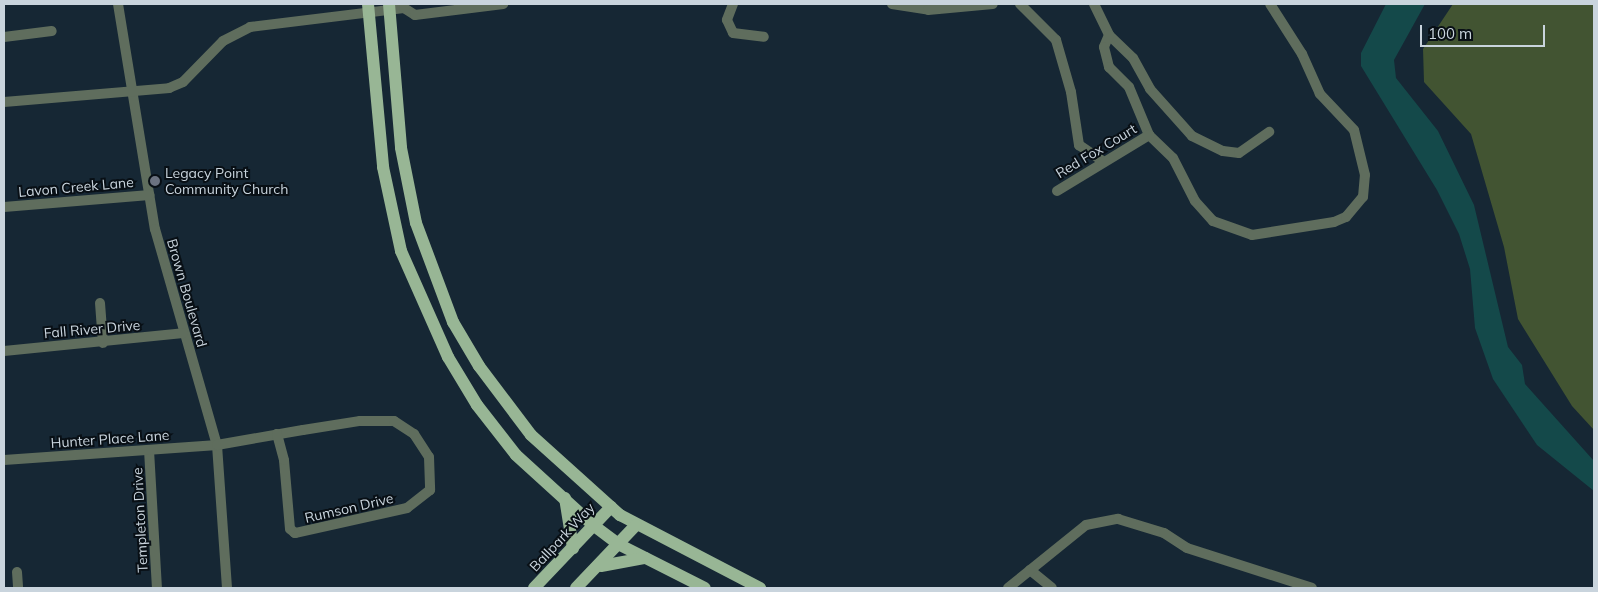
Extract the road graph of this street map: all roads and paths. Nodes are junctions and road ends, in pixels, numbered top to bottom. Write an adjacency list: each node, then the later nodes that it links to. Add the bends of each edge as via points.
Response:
1 (118, 4): 17 (street, Brown Boulevard)
2 (503, 4): 9 (street, via 415,15)
3 (733, 4): 15 (street, via 727,20 733,33)
4 (892, 4): 5 (street, via 928,10)
5 (992, 4)
6 (1020, 4): 21 (street, via 1056,40 1071,92 1079,144)
7 (1094, 4): 13 (street)
8 (1270, 4): 20 (street, via 1302,54 1320,94 1354,130 1366,182 1355,208 1334,222 1267,235 1241,233 1213,221 1202,210 1173,158)
9 (407, 6): 10 (street)
10 (389, 7): 11 (street); 35 (main road, via 409,196 422,245 454,322 484,373 531,435)
11 (369, 8): 17 (street, via 250,28 223,41 183,82); 34 (main road, via 383,167 410,276 433,330 477,405 516,455)
12 (52, 31): 14 (street)
13 (1108, 35): 19 (street, via 1133,58 1150,88 1192,136 1223,152 1239,153); 20 (street, via 1104,47 1109,67 1136,97)
14 (4, 37)
15 (764, 37)
16 (4, 91): 18 (street)
17 (133, 94): 18 (street); 23 (street, Brown Boulevard)
18 (4, 102)
19 (1269, 132)
20 (1149, 135): 21 (street, Red Fox Court)
21 (1101, 160): 22 (street, Red Fox Court, via 1091,172 1067,181)
22 (1057, 191)
23 (150, 194): 24 (street, Lavon Creek Lane); 26 (street, Brown Boulevard)
24 (4, 207)
25 (100, 303): 27 (street)
26 (183, 333): 27 (street, Fall River Drive); 30 (street, Brown Boulevard)
27 (103, 343): 28 (street, Fall River Drive)
28 (4, 351)
29 (277, 434): 30 (street, Hunter Place Lane); 33 (street, Hunter Place Lane, via 360,421 394,421 414,434 429,457); 33 (street, Rumson Drive, via 284,460 290,529 295,533 407,508 427,494)
30 (217, 445): 31 (street, Hunter Place Lane); 46 (street, Brown Boulevard)
31 (149, 450): 32 (street, Hunter Place Lane); 45 (street, Templeton Drive)
32 (4, 460)
33 (432, 475)
34 (565, 498): 36 (main road); 39 (main road)
35 (611, 507): 36 (main road, Ballpark Way); 37 (main road)
36 (593, 525): 38 (main road); 39 (main road, Ballpark Way)
37 (636, 525): 38 (main road); 50 (main road)
38 (618, 544): 40 (main road); 41 (main road)
39 (573, 548): 47 (main road, Ballpark Way)
40 (649, 558): 41 (main road, via 618,560); 49 (main road)
41 (597, 568): 48 (main road)
42 (1030, 570): 51 (street); 52 (street); 53 (street, via 1086,525 1118,520 1164,533 1187,548)
43 (17, 572): 44 (street)
44 (18, 588)
45 (157, 588)
46 (227, 588)
47 (534, 588)
48 (576, 588)
49 (705, 588)
50 (760, 588)
51 (1008, 588)
52 (1052, 588)
53 (1307, 588)

